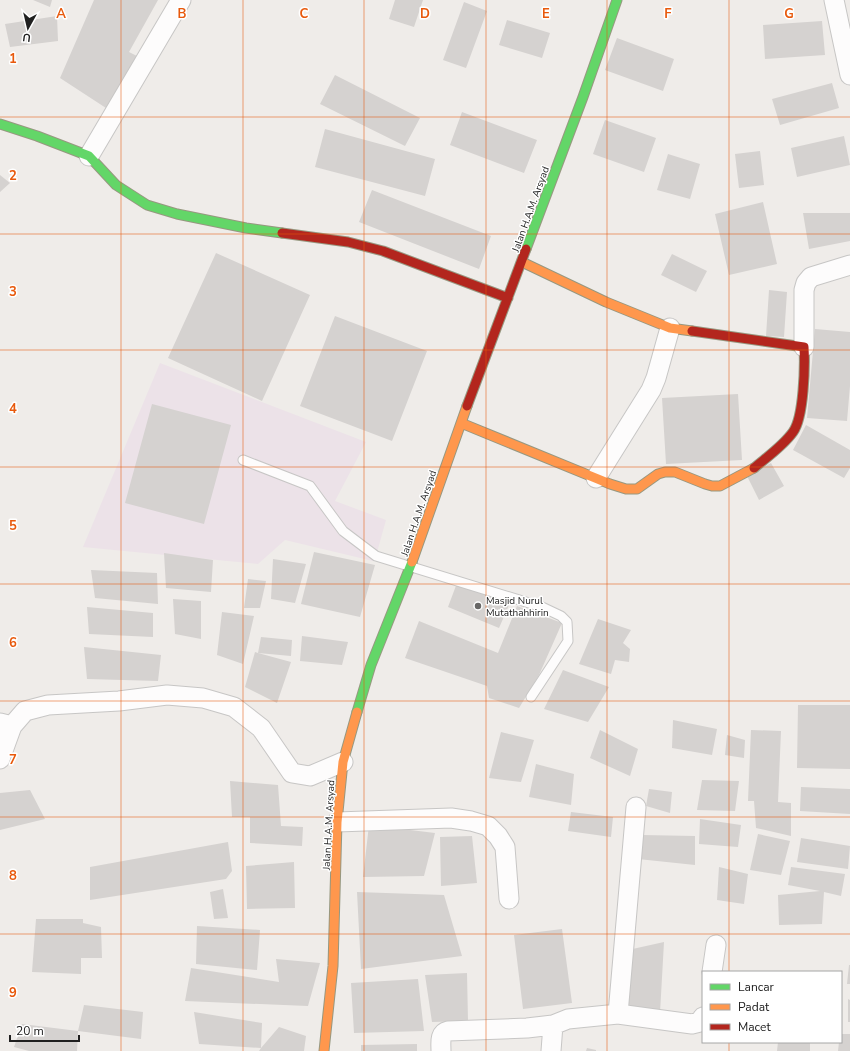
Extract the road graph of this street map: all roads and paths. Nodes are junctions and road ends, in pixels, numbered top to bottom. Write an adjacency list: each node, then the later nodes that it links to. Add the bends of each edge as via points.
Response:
1 (181, 0): 6 (street)
2 (617, 0): 7 (main road, Jalan H.A.M. Arsyad)
3 (834, 0): 4 (street)
4 (850, 75)
5 (0, 124): 6 (main road)
6 (89, 156): 9 (main road, via 116,185 147,205 246,228 348,242 383,251)
7 (522, 262): 9 (main road, Jalan H.A.M. Arsyad); 10 (main road, via 606,302)
8 (850, 265): 11 (street, via 811,277 806,283)
9 (508, 298): 12 (main road, Jalan H.A.M. Arsyad)
10 (670, 328): 11 (main road); 14 (street, via 651,390)
11 (804, 348): 14 (main road, via 805,364 799,420 793,432 752,470 720,486 712,486 675,472 659,473 640,488 634,489)
12 (461, 423): 14 (main road); 15 (main road, Jalan H.A.M. Arsyad)
13 (243, 460): 15 (lane, via 310,486 342,531 376,556)
14 (596, 478)
15 (410, 567): 16 (lane, via 542,607 568,622 568,641); 19 (main road, Jalan H.A.M. Arsyad, via 371,665)
16 (531, 697)
17 (6, 724): 18 (street); 19 (street, via 26,711 48,705 167,695 203,698 234,707 261,728 292,773 310,776)
18 (0, 759)
19 (343, 762): 21 (main road, Jalan H.A.M. Arsyad)
20 (636, 807): 25 (street)
21 (337, 822): 22 (street, via 451,818 488,826 505,847); 28 (main road, Jalan H.A.M. Arsyad, via 333,966)
22 (509, 899)
23 (716, 945): 24 (street)
24 (712, 971)
25 (618, 1014): 26 (street, via 692,1024 700,1022); 27 (street, via 568,1019)
26 (702, 1019)
27 (553, 1025): 29 (street, via 445,1031 442,1035); 30 (street)
28 (324, 1051)
29 (441, 1051)
30 (551, 1051)

